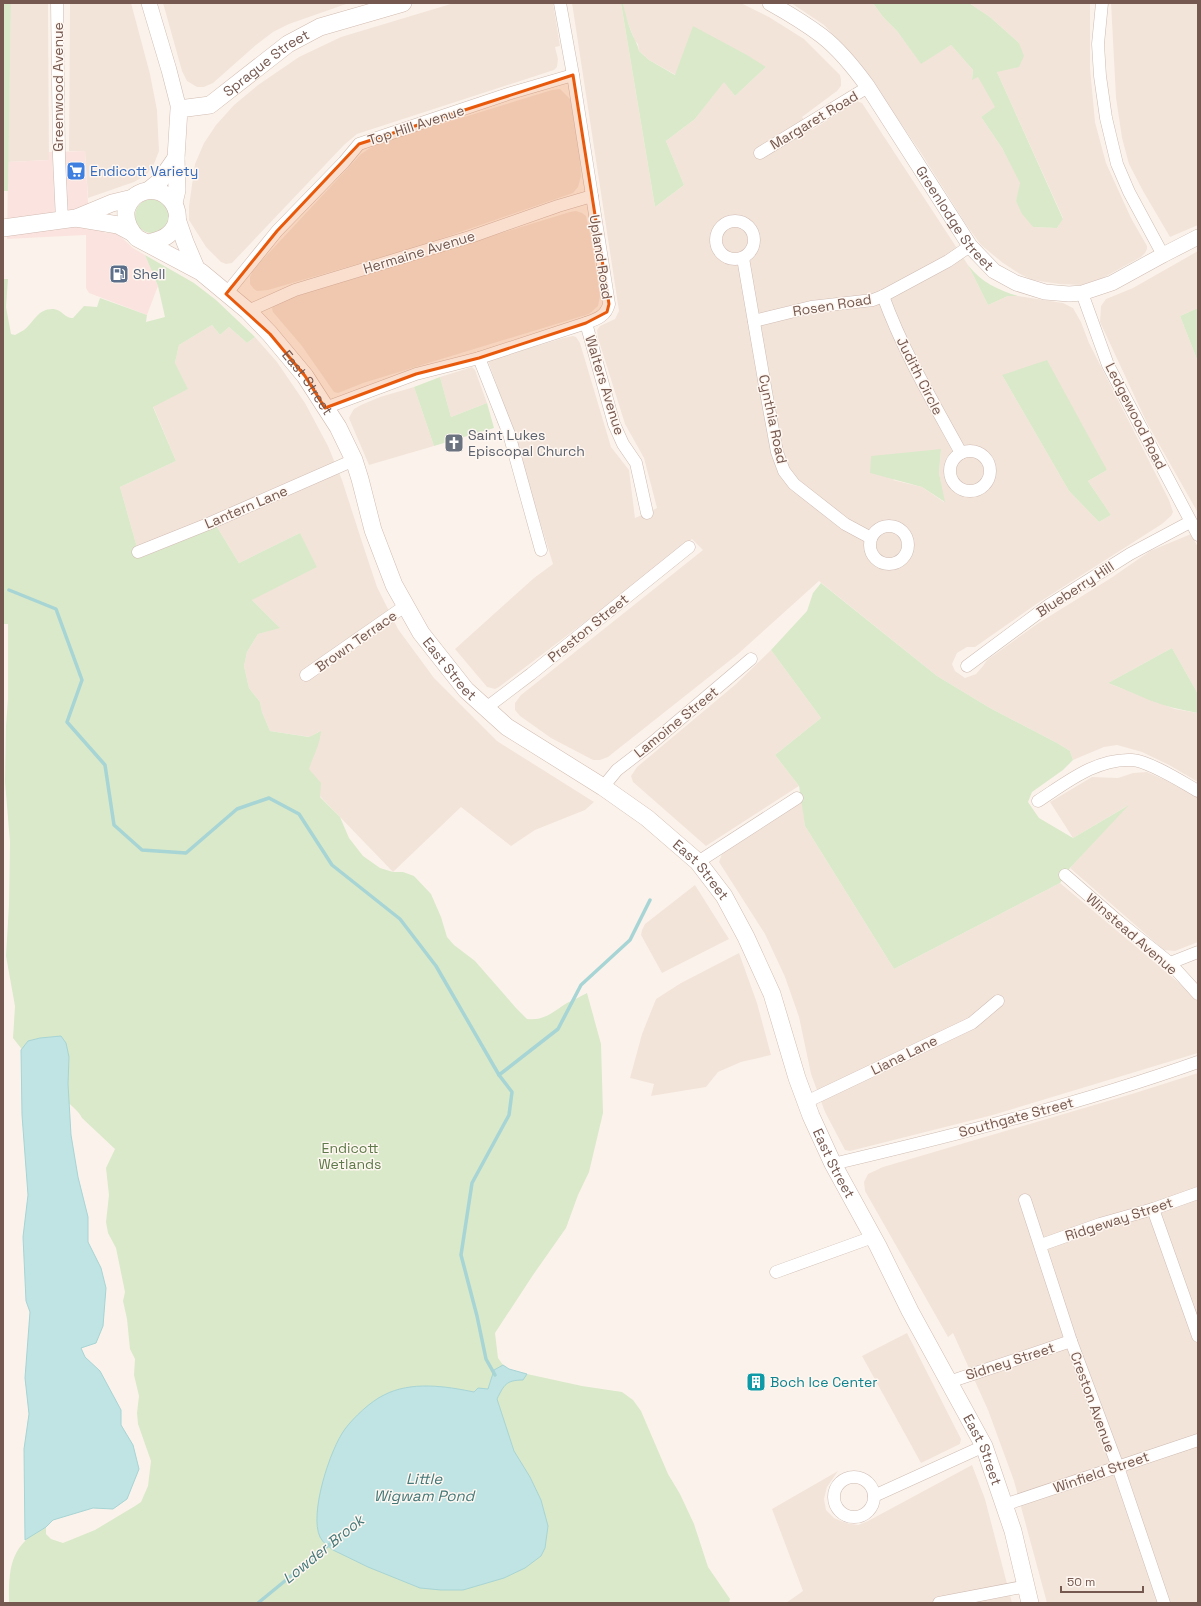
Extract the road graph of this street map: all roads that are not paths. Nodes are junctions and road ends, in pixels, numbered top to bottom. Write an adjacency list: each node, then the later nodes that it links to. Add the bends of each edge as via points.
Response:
1 (57, 3): 16 (street, Greenwood Avenue, via 59,157)
2 (149, 3): 9 (street)
3 (403, 3): 9 (main road, Sprague Street, via 320,27 288,44 210,105)
4 (560, 3): 7 (street, Upland Road)
5 (770, 3): 8 (street, Greenlodge Street, via 824,37)
6 (1102, 3): 23 (street, via 1098,44 1100,76 1106,118 1117,164)
7 (573, 75): 13 (street, Upland Road); 27 (street, Top Hill Avenue, via 359,144 276,231)
8 (868, 87): 10 (street, Margaret Road); 22 (street, Greenlodge Street)
9 (179, 109): 11 (main road)
10 (760, 153)
11 (176, 158): 12 (main road, via 160,181); 15 (main road, via 177,190)
12 (150, 190): 14 (main road, via 140,192); 15 (main road, via 163,193)
13 (592, 196): 29 (street, Hermaine Avenue, via 473,236 295,290); 31 (street, Upland Road, via 609,304 607,312)
14 (133, 198): 16 (main road); 19 (main road, via 126,208 126,221)
15 (174, 203): 17 (main road)
16 (69, 219): 18 (main road); 19 (main road, via 118,225)
17 (177, 220): 21 (main road, via 169,235 162,240); 25 (main road, East Street)
18 (3, 228)
19 (131, 232): 21 (main road)
20 (1198, 237): 23 (street, Greenlodge Street)
21 (148, 243): 25 (main road, East Street)
22 (970, 246): 26 (street, Greenlodge Street, via 994,271 1016,284 1045,292); 28 (street, Rosen Road, via 948,261)
23 (1163, 255): 26 (street, Greenlodge Street, via 1112,283)
24 (743, 258): 30 (street, Cynthia Road)
25 (196, 268): 27 (main road, East Street)
26 (1082, 293): 37 (street, Ledgewood Road, via 1108,364)
27 (226, 294): 29 (main road, East Street)
28 (883, 296): 30 (street, Rosen Road, via 873,300 811,307); 34 (street, Judith Circle, via 894,326)
29 (248, 311): 33 (main road, East Street, via 305,376)
30 (754, 321): 39 (street, Cynthia Road, via 777,452 784,471 794,484 845,524)
31 (586, 323): 32 (street, Upland Road); 36 (street, Walters Avenue, via 614,424 636,463)
32 (479, 358): 33 (street, Upland Road, via 416,374); 41 (street, via 509,434)
33 (326, 408): 35 (main road, East Street)
34 (961, 453)
35 (354, 460): 42 (street, Lantern Lane); 43 (main road, East Street, via 373,530)
36 (647, 513)
37 (1190, 522): 38 (street, Ledgewood Road); 45 (street, Blueberry Hill, via 1130,554 1056,600)
38 (1198, 535)
39 (871, 538)
40 (689, 547): 47 (street, Preston Street)
41 (540, 550)
42 (138, 552)
43 (405, 606): 46 (street, Brown Terrace); 47 (main road, East Street, via 421,633 454,676)
44 (751, 659): 48 (street, Lamoine Street, via 617,770)
45 (966, 666)
46 (306, 676)
47 (486, 708): 48 (main road, East Street, via 507,727)
48 (603, 787): 52 (main road, East Street, via 647,818)
49 (1198, 791): 51 (street, via 1157,768 1133,760 1086,770)
50 (797, 798): 52 (street)
51 (1038, 801)
52 (698, 862): 59 (main road, East Street, via 727,903 772,994)
53 (1065, 875): 55 (street, Winstead Avenue)
54 (1198, 952): 55 (street)
55 (1170, 963): 56 (street, Winstead Avenue)
56 (1198, 994)
57 (998, 1001): 59 (street, Liana Lane, via 972,1023)
58 (1198, 1062): 60 (street, Southgate Street, via 1127,1087 923,1143)
59 (806, 1102): 60 (main road, East Street)
60 (832, 1164): 64 (main road, East Street)
61 (1198, 1192): 63 (street, Ridgeway Street)
62 (1025, 1200): 65 (street, Creston Avenue)
63 (1153, 1209): 65 (street, Ridgeway Street); 67 (street)
64 (873, 1237): 66 (street); 69 (main road, East Street, via 910,1311)
65 (1041, 1245): 68 (street, Creston Avenue)
66 (776, 1272)
67 (1198, 1336)
68 (1071, 1341): 69 (street, Sidney Street); 72 (street, Creston Avenue)
69 (950, 1382): 71 (main road, East Street)
70 (1198, 1440): 72 (street, Winfield Street)
71 (984, 1446): 73 (street); 74 (main road, East Street)
72 (1118, 1467): 74 (street, Winfield Street); 78 (street, Creston Avenue)
73 (874, 1496)
74 (1004, 1505): 75 (main road, East Street)
75 (1027, 1586): 76 (street); 77 (main road, East Street)
76 (939, 1603)
77 (1030, 1603)
78 (1164, 1603)

